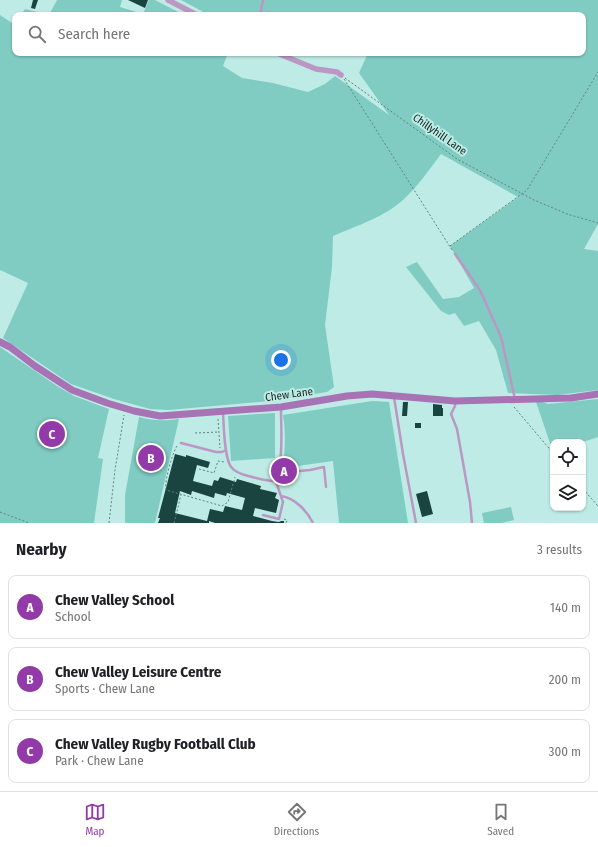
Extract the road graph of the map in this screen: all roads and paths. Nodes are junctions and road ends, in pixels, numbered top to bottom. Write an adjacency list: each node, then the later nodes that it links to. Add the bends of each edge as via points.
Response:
1 (168, 0): 3 (street)
2 (263, 0): 4 (lane)
3 (191, 12)
4 (261, 12)
5 (284, 56): 7 (street, via 316,69 337,72)
6 (598, 72): 8 (path, via 527,190)
7 (341, 76): 8 (path, Chillyhill Lane, via 456,159); 10 (path)
8 (522, 194): 9 (path, Chillyhill Lane, via 567,214); 10 (path)
9 (598, 223)
10 (450, 246): 11 (path)
11 (455, 254): 15 (lane, via 480,290 501,337)
12 (0, 342): 18 (main road, Chew Lane, via 72,390)
13 (598, 394): 15 (main road, Chew Lane, via 571,398)
14 (394, 396): 16 (main road, Chew Lane); 17 (main road, Chew Lane, via 348,396); 44 (lane)
15 (512, 400): 16 (main road, Chew Lane); 23 (path)
16 (455, 401): 45 (lane, via 451,414 457,429)
17 (280, 407): 19 (main road, Chew Lane); 29 (lane, via 281,442)
18 (125, 409): 19 (main road, Chew Lane, via 160,416); 40 (path)
19 (220, 411): 20 (path); 24 (lane)
20 (219, 432): 21 (path); 25 (path)
21 (195, 433)
22 (181, 443): 25 (lane); 33 (path, via 173,457 166,485 166,490)
23 (550, 449)
24 (226, 450): 25 (lane); 26 (lane)
25 (221, 452)
26 (228, 462): 27 (path, via 218,461 214,473); 28 (lane)
27 (199, 469)
28 (237, 472): 30 (lane, via 267,481); 33 (path, via 228,502 222,506)
29 (278, 473): 30 (lane); 31 (lane, via 324,467)
30 (275, 479): 34 (lane)
31 (326, 487)
32 (586, 492): 35 (path)
33 (181, 494): 41 (path)
34 (281, 496): 38 (lane, via 284,502); 43 (lane, via 288,496 294,500)
35 (598, 506)
36 (0, 512): 39 (path)
37 (263, 515): 38 (lane)
38 (280, 519): 42 (path, via 287,520)
39 (29, 523)
40 (109, 523)
41 (174, 523)
42 (286, 523)
43 (313, 523)
44 (416, 523)
45 (472, 523)

